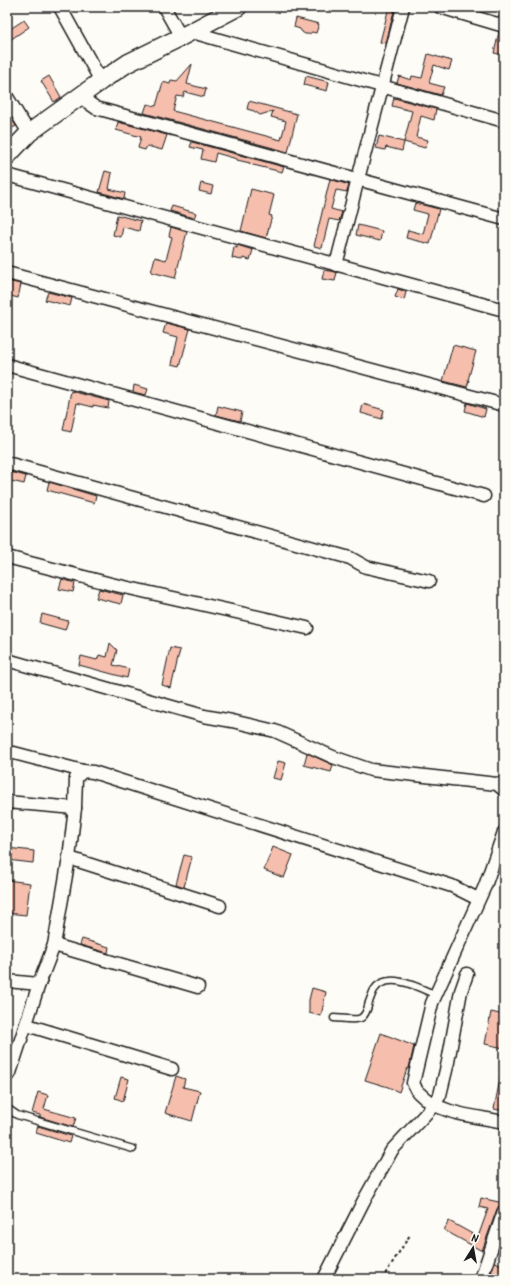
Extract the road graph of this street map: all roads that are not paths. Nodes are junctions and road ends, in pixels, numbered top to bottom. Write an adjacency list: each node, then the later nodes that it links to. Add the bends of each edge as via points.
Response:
1 (60, 7): 8 (street)
2 (164, 7): 7 (street)
3 (238, 7): 7 (street)
4 (403, 7): 9 (street)
5 (440, 7): 6 (street)
6 (504, 26)
7 (186, 35): 8 (street, via 128,63); 9 (street)
8 (101, 81): 10 (street)
9 (383, 86): 12 (street); 16 (street)
10 (79, 96): 13 (street); 16 (street, via 96,108)
11 (7, 97): 13 (street)
12 (504, 121)
13 (29, 133): 14 (street)
14 (7, 156)
15 (7, 175): 18 (street)
16 (358, 179): 17 (street); 18 (street)
17 (504, 219)
18 (336, 265): 20 (street)
19 (7, 272): 22 (street)
20 (504, 310)
21 (7, 365): 24 (street)
22 (504, 405)
23 (7, 463): 26 (street, via 350,558 366,567)
24 (484, 496)
25 (7, 557): 27 (street, via 111,584)
26 (429, 581)
27 (307, 628)
28 (7, 660): 31 (street, via 204,716 275,731 333,757 371,770 497,784)
29 (14, 753): 30 (street)
30 (83, 771): 33 (street, via 76,778); 36 (street, via 101,774 452,886)
31 (504, 790)
32 (7, 802): 33 (street)
33 (75, 808): 35 (street)
34 (504, 832): 36 (street)
35 (69, 858): 37 (street); 38 (street)
36 (478, 899): 43 (street)
37 (220, 906)
38 (54, 945): 41 (street); 42 (street)
39 (467, 974): 48 (street, via 461,991 440,1095)
40 (7, 981): 41 (street)
41 (40, 984): 45 (street)
42 (198, 987)
43 (436, 995): 44 (lane, via 410,984 383,982 374,990 362,1018); 48 (street, via 413,1082 418,1093)
44 (334, 1018)
45 (27, 1025): 46 (street); 47 (street)
46 (172, 1069)
47 (8, 1076)
48 (434, 1105): 50 (street, via 449,1111); 53 (street, via 392,1150)
49 (7, 1108): 51 (lane, via 18,1115)
50 (504, 1122)
51 (133, 1149)
52 (504, 1211): 54 (street)
53 (324, 1279)
54 (481, 1279)

